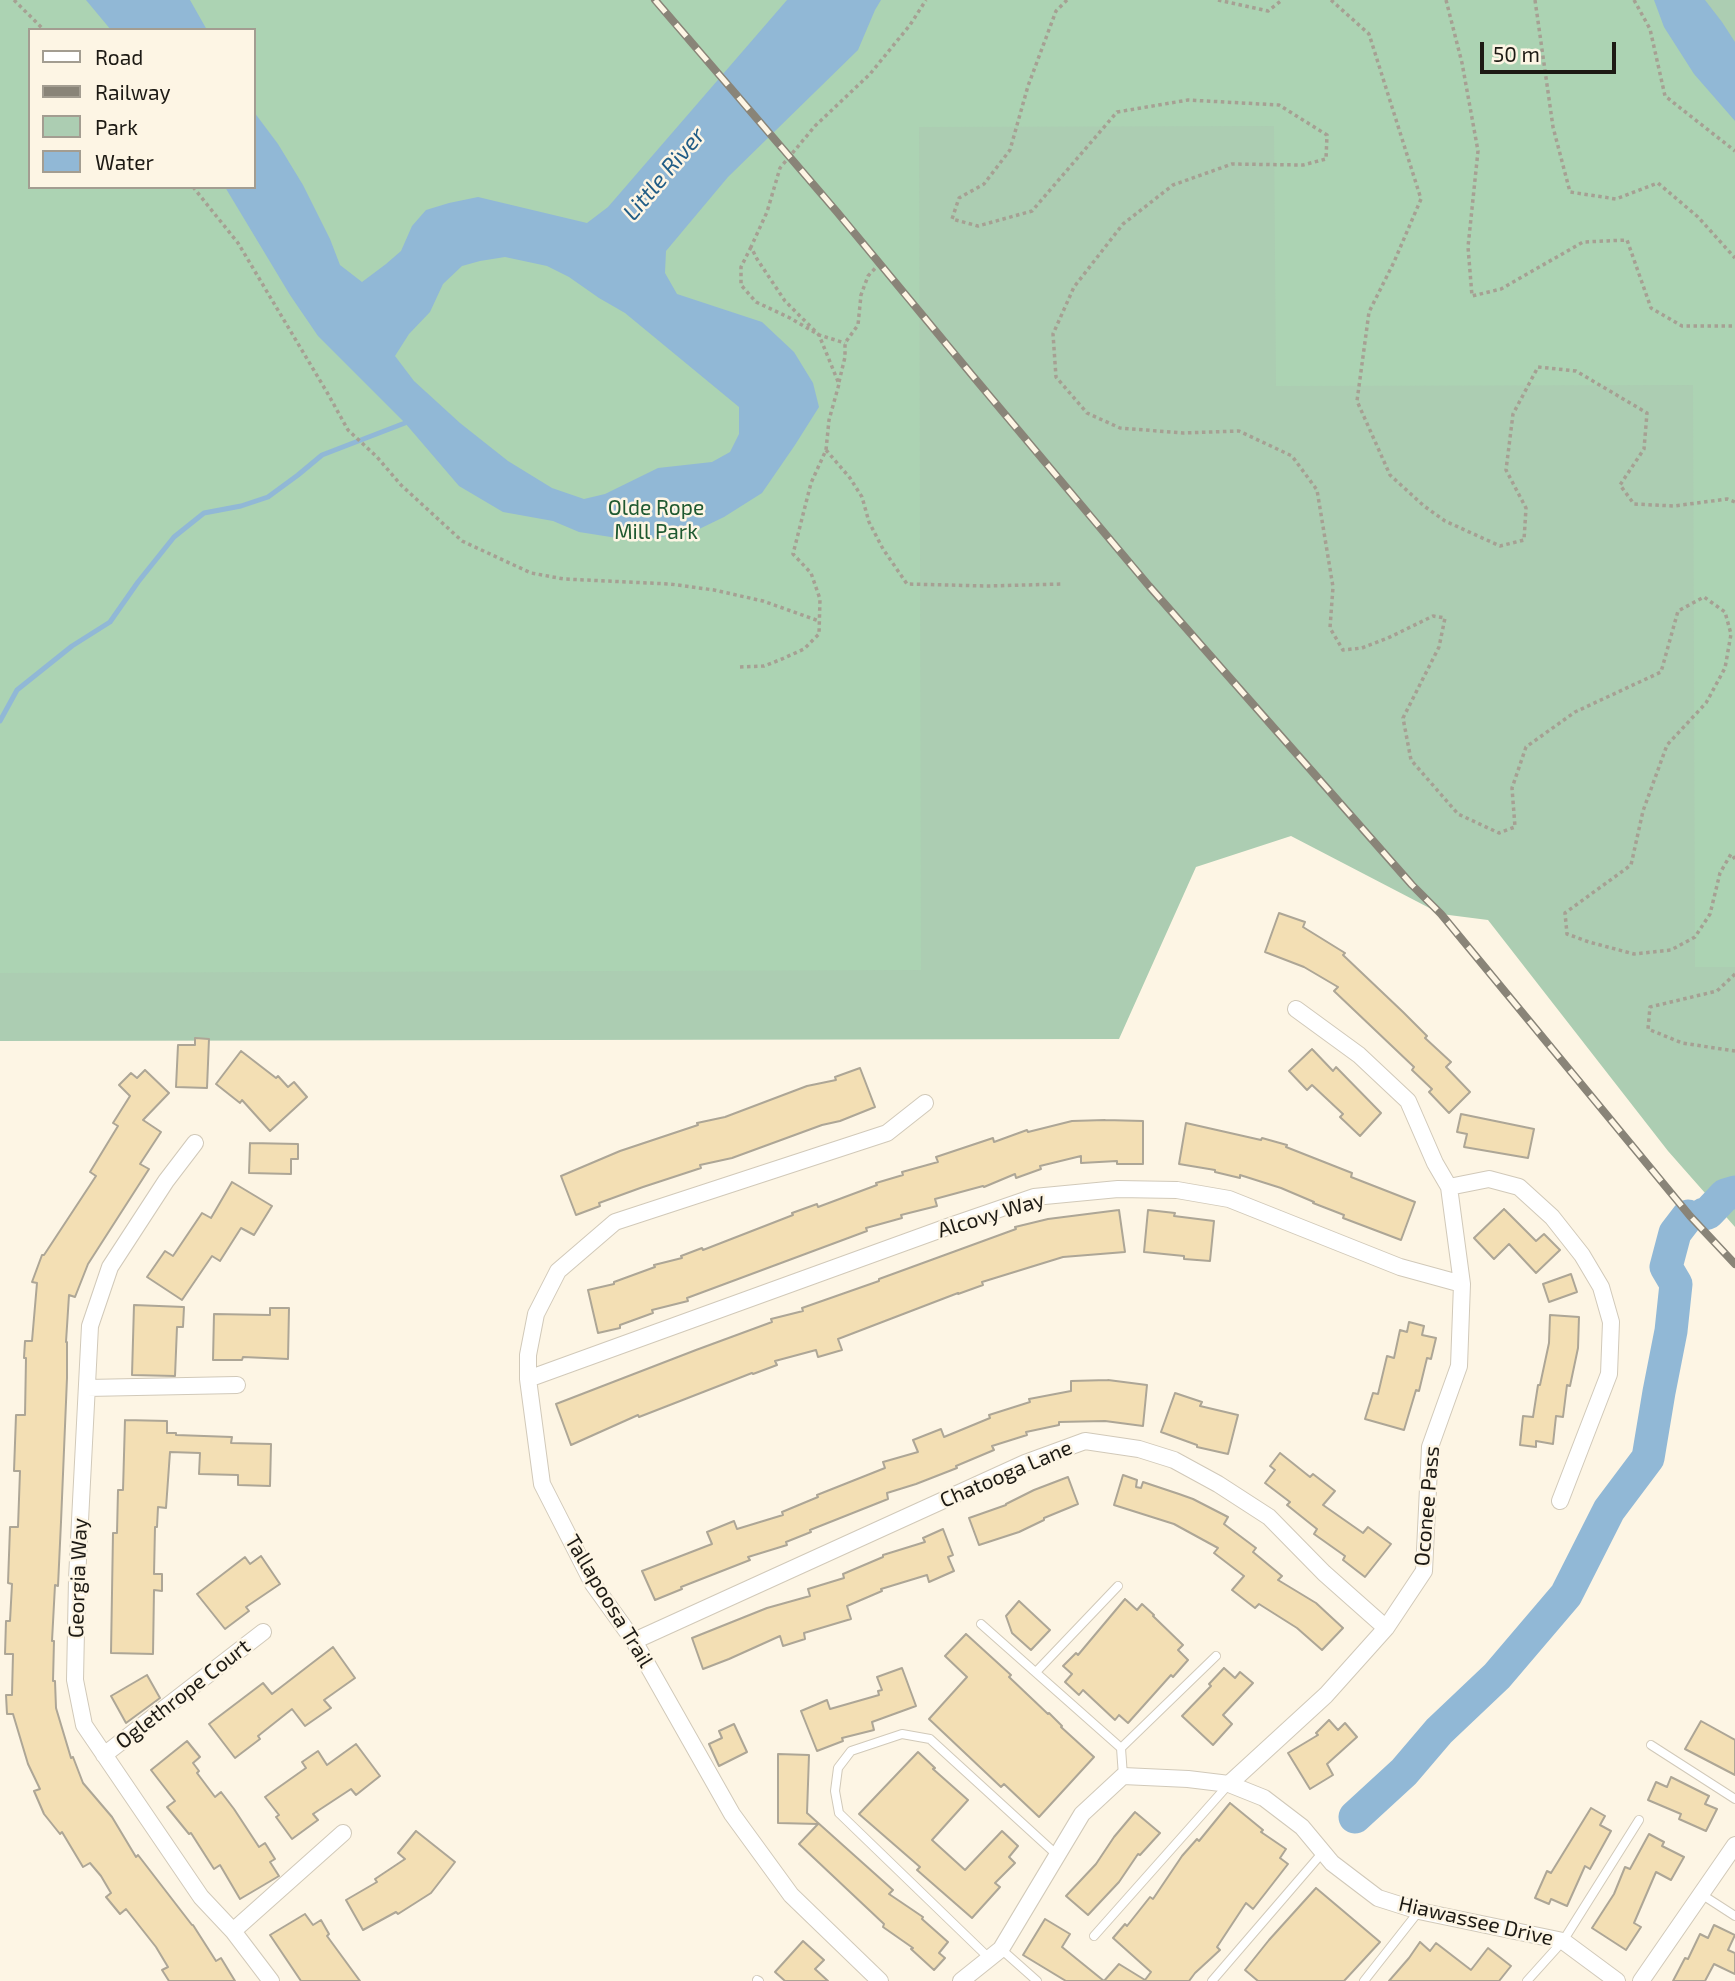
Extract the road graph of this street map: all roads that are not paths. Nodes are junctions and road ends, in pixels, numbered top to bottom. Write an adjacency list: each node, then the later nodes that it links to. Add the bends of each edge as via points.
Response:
1 (1296, 1009): 4 (street, Oconee Pass, via 1359,1055 1408,1101)
2 (925, 1103): 6 (street, Tallapoosa Trail, via 887,1133 615,1222 558,1271 536,1314)
3 (195, 1143): 8 (street, Georgia Way, via 110,1267 90,1326)
4 (1448, 1187): 5 (street, Oconee Pass); 9 (street, via 1489,1179 1519,1187 1552,1217 1601,1287 1611,1322 1609,1374)
5 (1462, 1284): 6 (street, Alcovy Way, via 1400,1267 1229,1199 1177,1190 1118,1189 1034,1197); 12 (street, Oconee Pass, via 1459,1366 1430,1447 1424,1571)
6 (528, 1379): 14 (street, Tallapoosa Trail, via 542,1484 593,1584)
7 (237, 1385): 8 (street)
8 (87, 1388): 19 (street, Georgia Way, via 75,1680 84,1725)
9 (1560, 1501)
10 (1118, 1586): 16 (lane)
11 (981, 1624): 16 (lane)
12 (1386, 1628): 14 (street, Chatooga Lane, via 1269,1517 1218,1484 1174,1460 1085,1441 1025,1463); 21 (street, Oconee Pass, via 1326,1695)
13 (263, 1632): 19 (street, Oglethrope Court)
14 (634, 1641): 36 (street, Tallapoosa Trail, via 732,1814 792,1895)
15 (1216, 1656): 18 (lane)
16 (1036, 1672): 18 (lane)
17 (1651, 1745): 22 (lane)
18 (1121, 1748): 20 (lane)
19 (104, 1755): 31 (street, Georgia Way, via 201,1897)
20 (1123, 1776): 21 (street, Hiawassee Drive); 27 (street, via 1082,1814)
21 (1229, 1784): 26 (street, Hiawassee Drive, via 1264,1798 1302,1828); 32 (lane)
22 (1735, 1799)
23 (1639, 1820): 33 (lane)
24 (343, 1833): 31 (street)
25 (1735, 1845): 28 (street)
26 (1323, 1852): 29 (street, Hiawassee Drive, via 1378,1898); 39 (lane)
27 (1057, 1856): 34 (street); 34 (lane, via 930,1739 902,1734 851,1751 838,1768 835,1791 839,1813)
28 (1701, 1894): 30 (lane); 43 (street)
29 (1419, 1912): 33 (street, Hiawassee Drive); 40 (lane)
30 (1735, 1916)
31 (233, 1931): 35 (street, Georgia Way)
32 (1094, 1936)
33 (1563, 1941): 41 (lane); 42 (street, Hiawassee Drive)
34 (995, 1954): 37 (street); 38 (lane)
35 (271, 1981)
36 (880, 1981)
37 (961, 1981)
38 (1037, 1981)
39 (1212, 1981)
40 (1364, 1981)
41 (1527, 1981)
42 (1617, 1981)
43 (1641, 1981)

